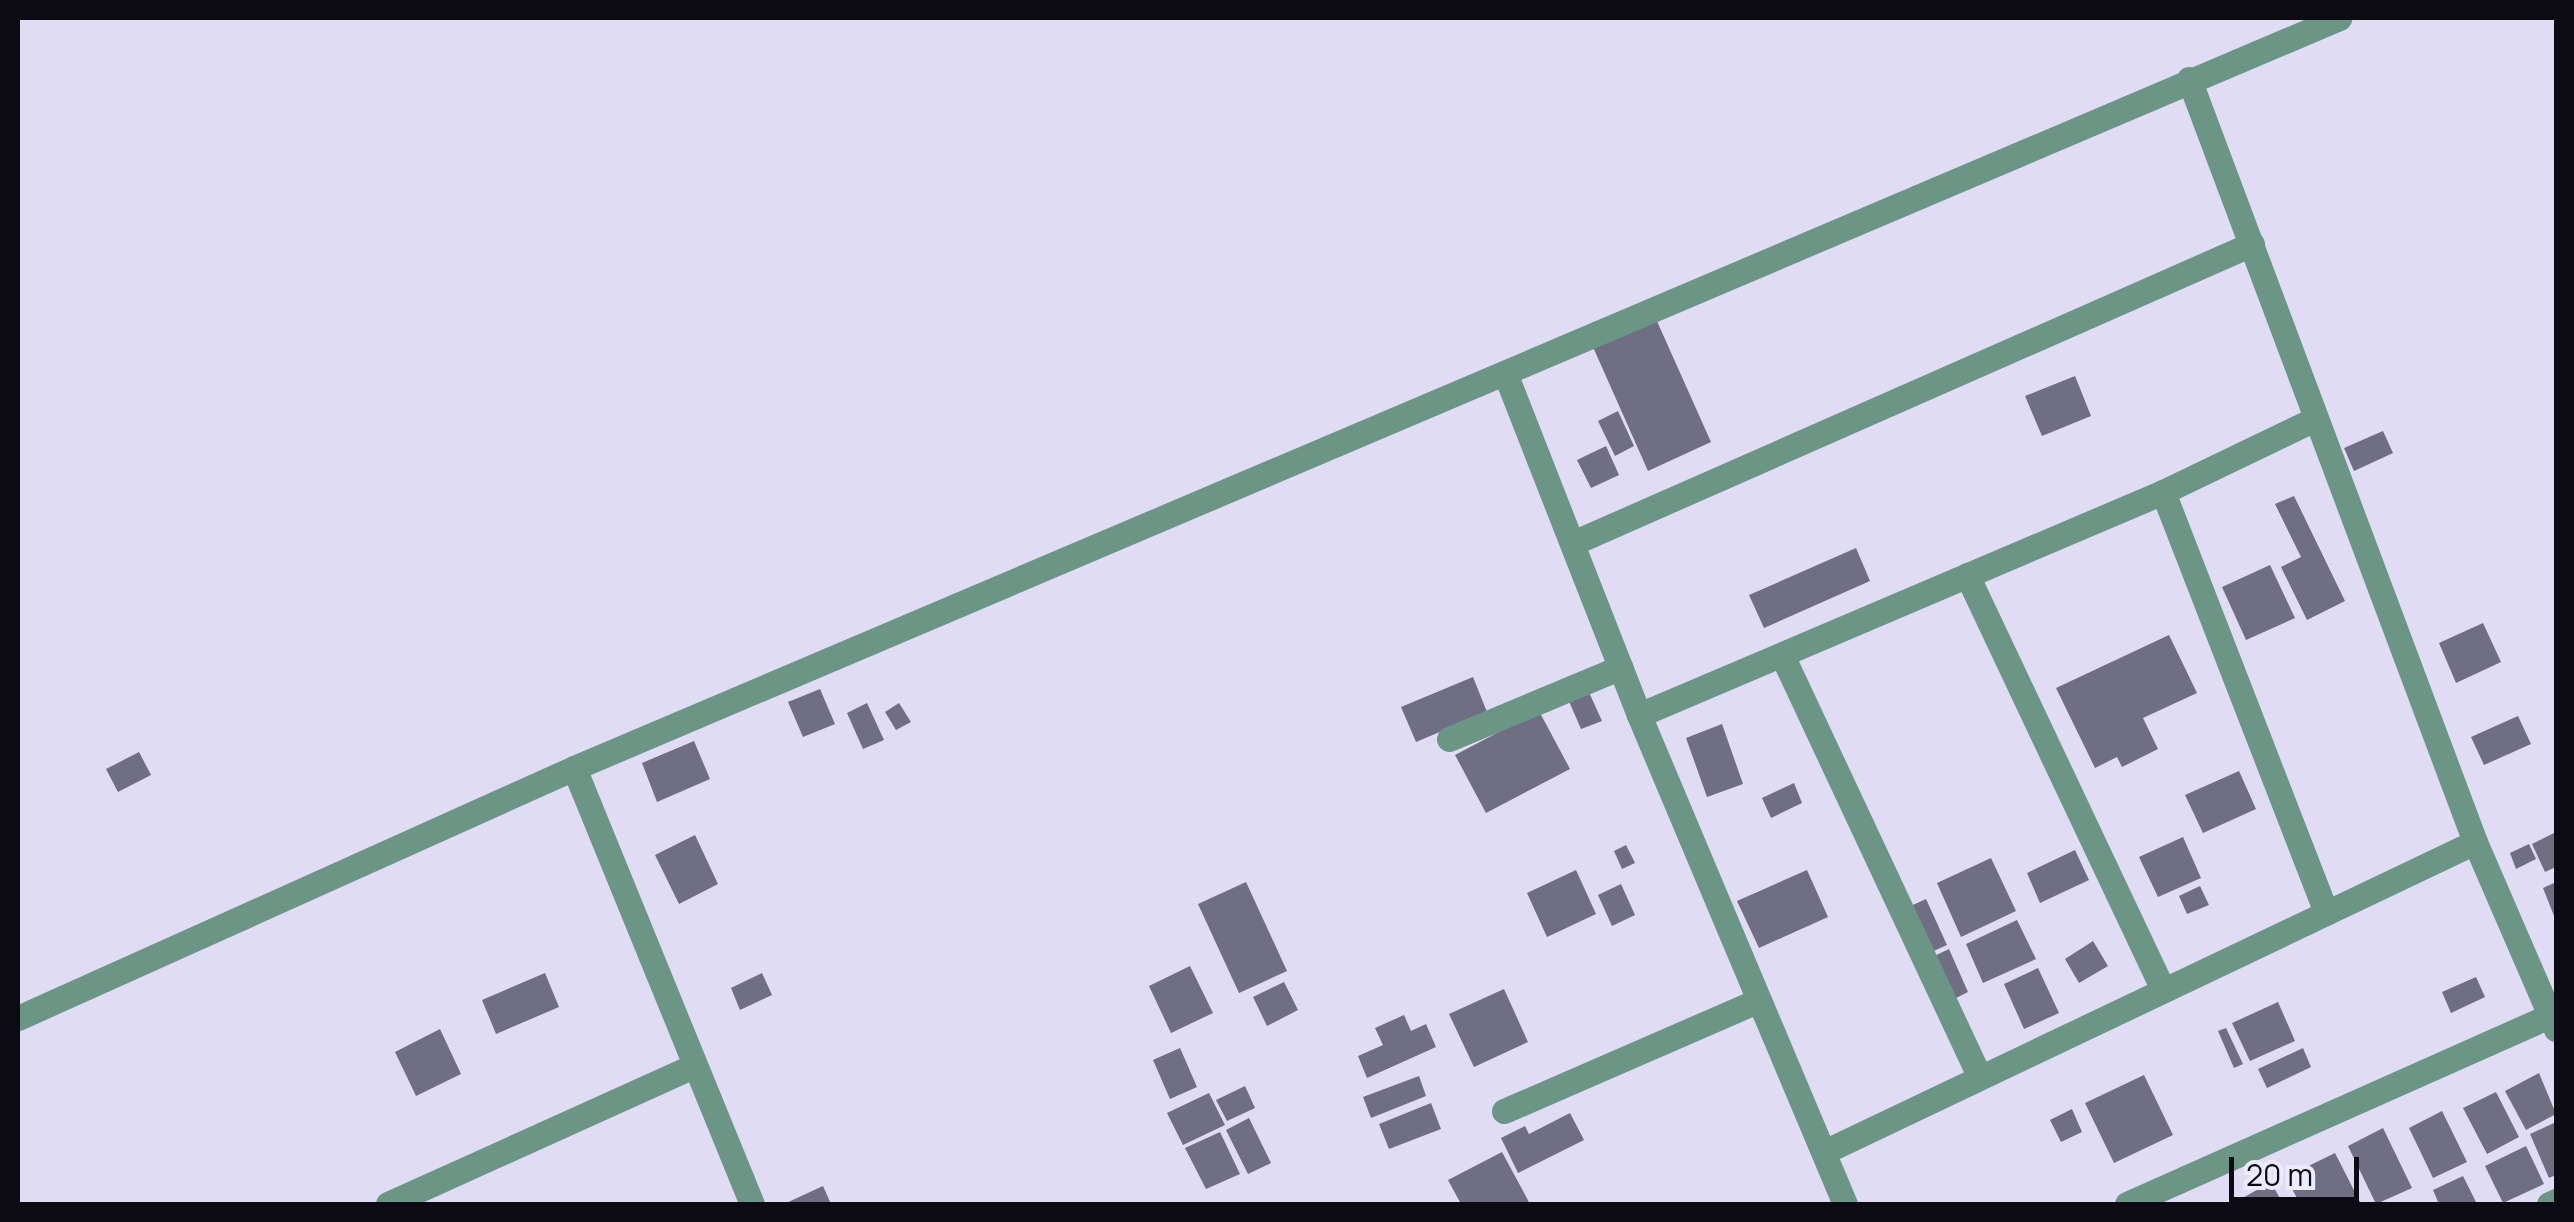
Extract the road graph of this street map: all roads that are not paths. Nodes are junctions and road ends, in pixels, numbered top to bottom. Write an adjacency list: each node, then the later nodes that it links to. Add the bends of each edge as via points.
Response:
1 (2339, 18): 2 (street)
2 (2189, 79): 3 (street); 4 (street)
3 (2252, 244): 5 (street); 7 (street)
4 (1505, 374): 7 (street); 13 (street)
5 (2314, 419): 6 (street); 14 (street)
6 (2164, 492): 8 (street); 15 (street)
7 (1573, 543): 10 (street)
8 (1968, 574): 9 (street); 16 (street)
9 (1782, 654): 11 (street); 21 (street)
10 (1620, 667): 11 (street); 12 (street)
11 (1639, 714): 17 (street)
12 (1449, 739)
13 (574, 768): 18 (street); 20 (street)
14 (2475, 842): 15 (street); 19 (street)
15 (2326, 913): 16 (street)
16 (2162, 988): 21 (street)
17 (1759, 1000): 22 (street); 23 (street)
18 (18, 1018)
19 (2553, 1023): 28 (street)
20 (694, 1066): 25 (street); 26 (street)
21 (1980, 1077): 23 (street)
22 (1504, 1110)
23 (1824, 1152): 27 (street)
24 (2556, 1201): 29 (street)
25 (388, 1204)
26 (752, 1204)
27 (1846, 1204)
28 (2128, 1204)
29 (2549, 1204)

